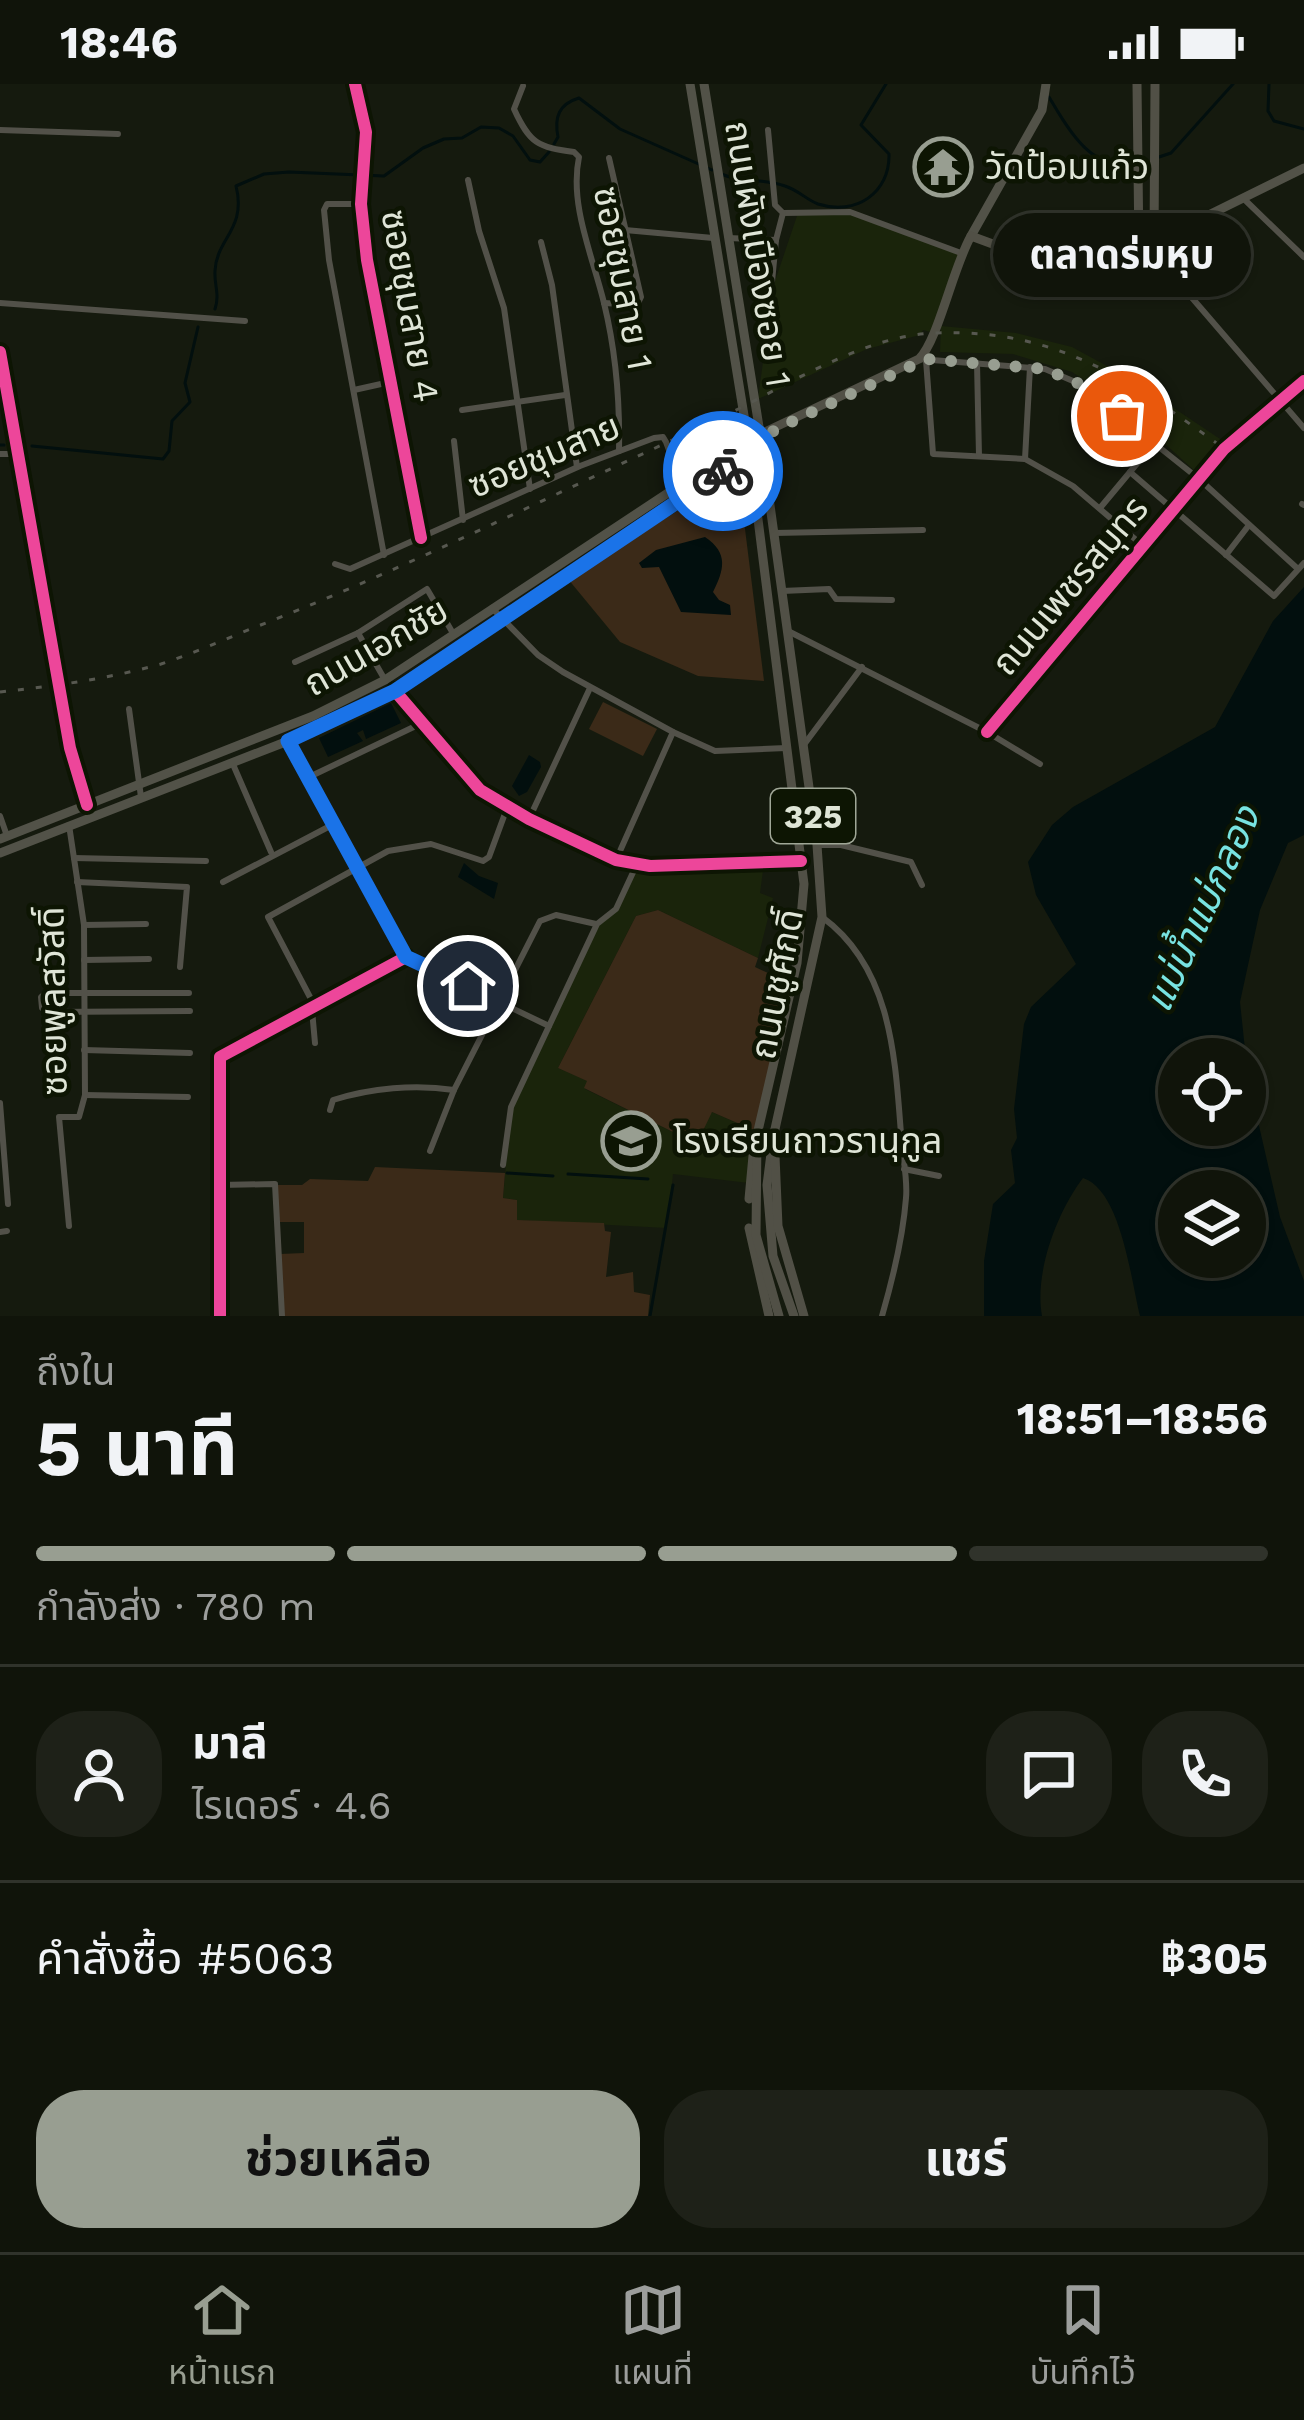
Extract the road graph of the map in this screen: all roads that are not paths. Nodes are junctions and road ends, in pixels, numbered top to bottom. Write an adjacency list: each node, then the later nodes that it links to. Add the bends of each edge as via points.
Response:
1 (355, 84): 15 (street, ซอยชุมสาย 4, via 366,132)
2 (690, 84): 19 (main road, ถนนผังเมืองซอย 1)
3 (704, 84): 20 (main road, ถนนผังเมืองซอย 1)
4 (1046, 84): 18 (main road, via 1042,110)
5 (1138, 84): 24 (main road)
6 (1154, 84): 23 (main road)
7 (524, 86): 28 (street, ซอยชุมสาย 1, via 514,110 533,141 579,158 584,230)
8 (0, 130): 10 (street)
9 (768, 130): 16 (street, via 775,205)
10 (118, 134)
11 (609, 158): 17 (street)
12 (1304, 168): 14 (main road)
13 (468, 180): 44 (street, via 504,308)
14 (1244, 200): 23 (main road); 26 (street)
15 (361, 204): 38 (street, ซอยชุมสาย 4); 41 (street, via 324,210)
16 (783, 213): 21 (street); 25 (street, via 850,212)
17 (625, 230): 19 (street); 28 (street, via 640,304)
18 (971, 236): 24 (main road, via 1079,276); 25 (main road)
19 (713, 238): 40 (main road, ถนนผังเมืองซอย 1)
20 (728, 238): 21 (street); 39 (main road, ถนนผังเมืองซอย 1)
21 (776, 240): 32 (street)
22 (541, 242): 42 (street)
23 (1154, 242): 24 (main road); 43 (street, via 1156,256)
24 (1138, 250)
25 (961, 253): 30 (main road)
26 (1304, 256)
27 (0, 303): 29 (street)
28 (604, 303): 51 (street, ซอยชุมสาย 1, via 617,370)
29 (245, 322)
30 (930, 346): 33 (main road); 34 (main road)
31 (0, 352): 54 (main road)
32 (765, 356)
33 (923, 359): 34 (street); 47 (main road); 55 (street, via 934,454)
34 (939, 360): 35 (street)
35 (977, 362): 36 (street); 55 (street)
36 (1030, 367): 50 (street, via 1080,384); 56 (street)
37 (1304, 381): 43 (street, ถนนเพชรสมุทร)
38 (389, 382): 41 (street); 69 (street, ซอยชุมสาย 4)
39 (751, 384): 40 (main road); 47 (main road, ถนนผังเมืองซอย 1)
40 (737, 386): 48 (main road, ถนนผังเมืองซอย 1)
41 (354, 390): 73 (street)
42 (566, 395): 44 (street); 57 (street)
43 (1279, 401): 46 (street); 60 (street, ถนนเพชรสมุทร)
44 (517, 402): 45 (street); 62 (street)
45 (462, 410)
46 (1304, 428)
47 (761, 439): 48 (main road); 52 (main road); 70 (main road, ถนนชูศักดิ์ / 325)
48 (748, 440): 52 (main road, ถนนชูศักดิ์); 61 (main road, ถนนเอกชัย)
49 (454, 441): 66 (street)
50 (1155, 442): 58 (street); 60 (street)
51 (619, 451): 57 (street, ซอยชุมสาย); 61 (street, ซอยชุมสาย, via 663,436)
52 (750, 453): 59 (main road, ถนนเอกชัย); 63 (main road, ถนนชูศักดิ์ / 325)
53 (0, 454): 54 (street)
54 (18, 454): 100 (main road)
55 (979, 456): 56 (street)
56 (1025, 458): 64 (street)
57 (577, 467): 62 (street, ซอยชุมสาย)
58 (1130, 472): 64 (street); 65 (street)
59 (714, 477): 63 (main road, via 739,477); 80 (main road, ถนนเอกชัย)
60 (1199, 479): 65 (street, ถนนเพชรสมุทร); 67 (street)
61 (681, 483): 79 (main road, ถนนเอกชัย)
62 (530, 488): 66 (street, ซอยชุมสาย)
63 (755, 497): 72 (main road, ถนนชูศักดิ์ / 325)
64 (1100, 508): 71 (street)
65 (1172, 509): 71 (street, ถนนเพชรสมุทร); 74 (street)
66 (463, 520): 69 (street, ซอยชุมสาย)
67 (1250, 525): 74 (street); 76 (street)
68 (923, 530): 70 (street)
69 (421, 538): 73 (street, ซอยชุมสาย)
70 (775, 538): 72 (main road); 77 (main road, ถนนชูศักดิ์ / 325)
71 (1142, 545): 92 (street, ถนนเพชรสมุทร)
72 (760, 546): 95 (main road, ถนนชูศักดิ์ / 325)
73 (384, 555): 75 (street, ซอยชุมสาย, via 350,569)
74 (1226, 555): 76 (street, via 1274,596)
75 (335, 564)
76 (1301, 566)
77 (782, 591): 78 (street); 81 (main road, ถนนชูศักดิ์ / 325)
78 (892, 600)
79 (492, 608): 80 (street); 83 (main road, ถนนเอกชัย)
80 (501, 620): 87 (street); 88 (main road, ถนนเอกชัย)
81 (788, 631): 85 (street); 94 (main road, ถนนชูศักดิ์ / 325)
82 (358, 633): 83 (street, via 427,589); 84 (street); 86 (street)
83 (454, 635): 86 (main road, ถนนเอกชัย)
84 (295, 662)
85 (862, 668): 92 (street); 94 (street)
86 (385, 680): 99 (main road, ถนนเอกชัย)
87 (590, 688): 91 (street); 103 (street)
88 (395, 691): 90 (street); 93 (main road, ถนนเอกชัย)
89 (129, 709): 99 (street)
90 (422, 723): 98 (street); 101 (street, via 480,790)
91 (673, 732): 95 (street, via 715,751); 111 (street)
92 (987, 732): 97 (street)
93 (288, 741): 96 (main road, ถนนเอกชัย); 98 (street)
94 (803, 746): 107 (main road, ถนนชูศักดิ์ / 325)
95 (789, 747): 113 (main road, ถนนชูศักดิ์ / 325)
96 (232, 762): 99 (main road, ถนนเอกชัย); 109 (street)
97 (1040, 764)
98 (308, 778): 105 (street)
99 (139, 792): 100 (main road, ถนนเอกชัย); 104 (main road, ถนนเอกชัย)
100 (87, 805): 106 (main road, ถนนเอกชัย)
101 (507, 808): 103 (street); 115 (street, via 482,861 412,845)
102 (0, 816): 106 (street)
103 (529, 819): 111 (street)
104 (69, 825): 108 (main road, ถนนเอกชัย); 110 (street, ซอยพูลสวัสดิ์)
105 (332, 825): 109 (street); 115 (street)
106 (4, 838)
107 (817, 845): 118 (street, via 911,862); 119 (main road, ถนนชูศักดิ์ / 325)
108 (0, 853)
109 (272, 854): 117 (street)
110 (74, 858): 112 (street); 116 (street, ซอยพูลสวัสดิ์)
111 (616, 860): 114 (street)
112 (206, 861)
113 (801, 861): 114 (street); 142 (main road, ถนนชูศักดิ์ / 325, via 804,921)
114 (636, 866): 121 (street, via 616,909)
115 (357, 869): 123 (street); 130 (street, via 268,917)
116 (77, 882): 122 (street, ซอยพูลสวัสดิ์); 126 (street, via 187,887)
117 (223, 882)
118 (922, 885)
119 (822, 917): 143 (main road, ถนนชูศักดิ์ / 325); 146 (street, via 864,961 880,997)
120 (146, 924): 122 (street)
121 (597, 924): 129 (street, via 556,915 539,921); 133 (street)
122 (84, 926): 125 (street, ซอยพูลสวัสดิ์)
123 (406, 957): 129 (street); 130 (street)
124 (149, 959): 125 (street)
125 (84, 960): 128 (street, ซอยพูลสวัสดิ์)
126 (180, 968)
127 (188, 993): 128 (street)
128 (84, 994): 132 (street, ซอยพูลสวัสดิ์); 132 (street, via 41,997 44,1011)
129 (498, 1001): 133 (street); 137 (street)
130 (312, 1008): 134 (street); 149 (street, via 220,1058)
131 (190, 1011): 132 (street)
132 (84, 1014): 135 (street, ซอยพูลสวัสดิ์)
133 (549, 1026): 145 (street, via 511,1107)
134 (315, 1043)
135 (84, 1050): 136 (street); 138 (street, ซอยพูลสวัสดิ์)
136 (190, 1053)
137 (454, 1090): 141 (street, via 350,1095 333,1100); 144 (street)
138 (86, 1095): 139 (street); 151 (street, ซอยพูลสวัสดิ์, via 79,1117 59,1117)
139 (188, 1097)
140 (0, 1103): 150 (street)
141 (330, 1110)
142 (758, 1135): 148 (main road, ถนนชูศักดิ์ / 325); 154 (main road, via 749,1240)
143 (773, 1138): 148 (main road, ถนนชูศักดิ์ / 325); 157 (main road, via 778,1226)
144 (430, 1151)
145 (503, 1165)
146 (904, 1169): 147 (street); 158 (street, via 907,1193)
147 (939, 1176)
148 (762, 1183): 155 (main road, ถนนชูศักดิ์ / 325, via 756,1235); 156 (main road, ถนนชูศักดิ์ / 325, via 773,1256)
149 (220, 1184): 152 (street); 153 (street, via 275,1184)
150 (8, 1204)
151 (69, 1226)
152 (220, 1316)
153 (282, 1316)
154 (769, 1316)
155 (779, 1316)
156 (794, 1316)
157 (804, 1316)
158 (882, 1316)

